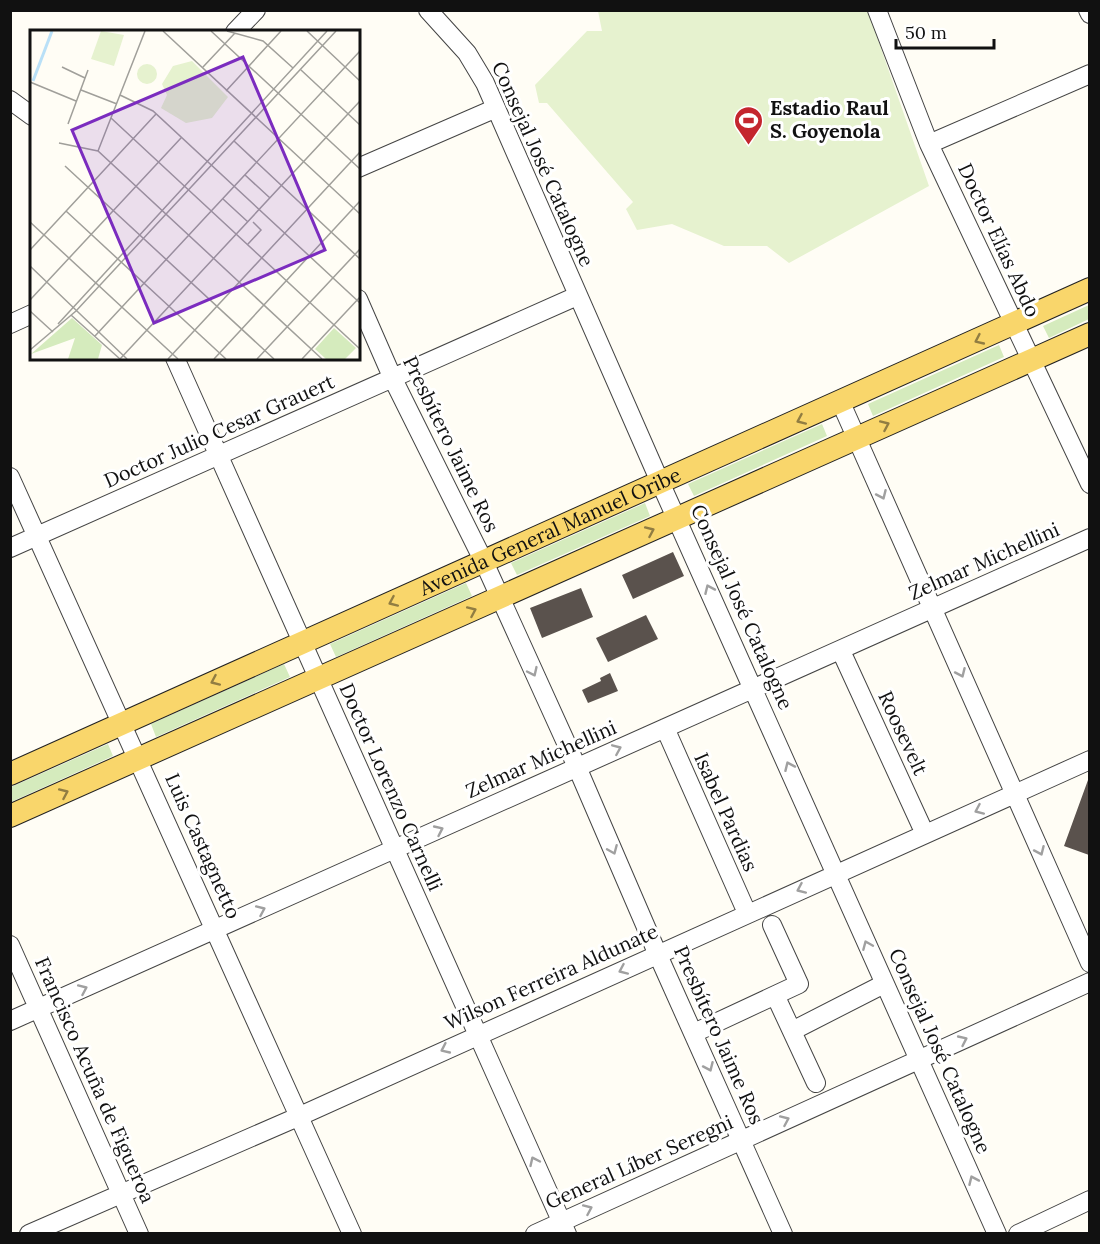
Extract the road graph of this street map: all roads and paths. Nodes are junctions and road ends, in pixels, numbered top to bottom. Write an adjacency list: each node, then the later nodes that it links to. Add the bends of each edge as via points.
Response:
1 (256, 10): 4 (street)
2 (428, 10): 7 (street, Consejal José Catalogne, via 467,54 485,83)
3 (877, 10): 9 (street, Doctor Elías Abdo)
4 (240, 30)
5 (1089, 74): 9 (street)
6 (10, 100): 8 (street)
7 (494, 109): 10 (street); 12 (street, Consejal José Catalogne)
8 (30, 115)
9 (929, 144): 16 (street, Doctor Elías Abdo)
10 (360, 167)
11 (1089, 289): 16 (main road, Avenida General Manuel Oribe)
12 (577, 296): 20 (street, Doctor Julio Cesar Grauert); 25 (street, Consejal José Catalogne)
13 (360, 304): 20 (street, Presbítero Jaime Ros)
14 (30, 315): 15 (street)
15 (10, 324)
16 (1014, 324): 19 (street, Doctor Elías Abdo); 21 (main road, Avenida General Manuel Oribe, one-way to 21)
17 (1089, 334): 19 (main road, Avenida General Manuel Oribe)
18 (176, 360): 23 (street, Doctor Lorenzo Carnelli)
19 (1032, 360): 22 (main road, Avenida General Manuel Oribe, one-way to 19); 26 (street, Doctor Elías Abdo)
20 (393, 379): 23 (street, Doctor Julio Cesar Grauert); 31 (street, Presbítero Jaime Ros)
21 (841, 403): 22 (street); 25 (main road, Avenida General Manuel Oribe, one-way to 25)
22 (856, 438): 27 (main road, Avenida General Manuel Oribe); 33 (street, one-way to 33)
23 (217, 456): 28 (street, Doctor Julio Cesar Grauert); 34 (street, Doctor Lorenzo Carnelli)
24 (10, 477): 28 (street, Luis Castagnetto)
25 (660, 482): 27 (street, Consejal José Catalogne); 31 (main road, Avenida General Manuel Oribe)
26 (1089, 484)
27 (677, 518): 32 (main road, Avenida General Manuel Oribe, one-way to 27); 37 (street, Consejal José Catalogne, one-way to 27)
28 (37, 536): 30 (street, Doctor Julio Cesar Grauert); 38 (street, Luis Castagnetto)
29 (1089, 538): 33 (street, Zelmar Michellini)
30 (10, 548)
31 (483, 562): 32 (street, Presbítero Jaime Ros); 34 (main road, Avenida General Manuel Oribe, one-way to 34)
32 (499, 599): 36 (main road, Avenida General Manuel Oribe, one-way to 32); 42 (street, Presbítero Jaime Ros, one-way to 42)
33 (932, 609): 35 (street, Zelmar Michellini); 44 (street, one-way to 44)
34 (300, 643): 36 (street, Doctor Lorenzo Carnelli); 38 (main road, Avenida General Manuel Oribe, one-way to 38)
35 (841, 651): 37 (street, Zelmar Michellini); 46 (street, Roosevelt)
36 (318, 679): 40 (main road, Avenida General Manuel Oribe); 47 (street, Doctor Lorenzo Carnelli)
37 (754, 688): 39 (street, Zelmar Michellini); 48 (street, Consejal José Catalogne, one-way to 37)
38 (123, 723): 40 (street, Luis Castagnetto); 43 (main road, Avenida General Manuel Oribe)
39 (665, 729): 42 (street, Zelmar Michellini, one-way to 39); 49 (street, Isabel Pardias)
40 (139, 759): 45 (main road, Avenida General Manuel Oribe, one-way to 40); 51 (street, Luis Castagnetto)
41 (1089, 760): 44 (street, Wilson Ferreira Aldunate)
42 (577, 767): 47 (street, Zelmar Michellini, one-way to 42); 53 (street, Presbítero Jaime Ros, one-way to 53)
43 (10, 774)
44 (1015, 794): 46 (street, Wilson Ferreira Aldunate, one-way to 46); 54 (street, one-way to 54)
45 (10, 816)
46 (925, 834): 48 (street, Wilson Ferreira Aldunate)
47 (394, 850): 51 (street, Zelmar Michellini, one-way to 47); 62 (street, Doctor Lorenzo Carnelli)
48 (837, 874): 49 (street, Wilson Ferreira Aldunate, one-way to 49); 56 (street, Consejal José Catalogne, one-way to 48)
49 (747, 913): 53 (street, Wilson Ferreira Aldunate)
50 (772, 926): 57 (street, via 799,984)
51 (216, 930): 58 (street, Zelmar Michellini, one-way to 51); 65 (street, Luis Castagnetto)
52 (10, 945): 58 (street, Francisco Acuña de Figueroa)
53 (658, 955): 61 (street, Presbítero Jaime Ros); 62 (street, Wilson Ferreira Aldunate, one-way to 62)
54 (1089, 963)
55 (1089, 982): 63 (street, General Líber Seregni, one-way to 55)
56 (884, 984): 60 (street); 63 (street, Consejal José Catalogne)
57 (776, 997): 60 (street); 61 (street)
58 (39, 1008): 59 (street, Zelmar Michellini); 67 (street, Francisco Acuña de Figueroa)
59 (10, 1021)
60 (792, 1031): 64 (street)
61 (694, 1033): 66 (street, Presbítero Jaime Ros, one-way to 66)
62 (476, 1035): 65 (street, Wilson Ferreira Aldunate, one-way to 65); 69 (street, Doctor Lorenzo Carnelli, one-way to 62)
63 (920, 1060): 66 (street, General Líber Seregni, one-way to 63); 75 (street, Consejal José Catalogne, one-way to 63)
64 (816, 1083)
65 (300, 1116): 67 (street, Wilson Ferreira Aldunate); 72 (street, Luis Castagnetto)
66 (742, 1140): 69 (street, General Líber Seregni, one-way to 66); 74 (street, Presbítero Jaime Ros)
67 (120, 1192): 70 (street, Wilson Ferreira Aldunate); 71 (street, Francisco Acuña de Figueroa)
68 (1089, 1200): 76 (street)
69 (564, 1228): 73 (street, General Líber Seregni)
70 (29, 1233)
71 (139, 1233)
72 (352, 1233)
73 (535, 1233)
74 (783, 1233)
75 (997, 1233)
76 (1018, 1233)

